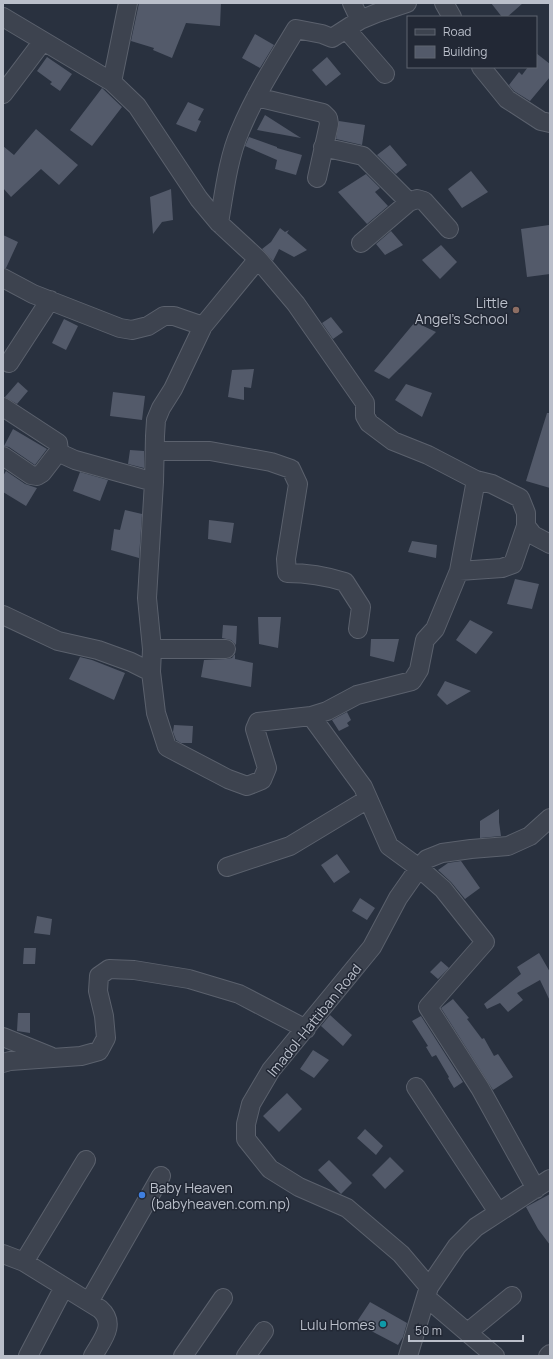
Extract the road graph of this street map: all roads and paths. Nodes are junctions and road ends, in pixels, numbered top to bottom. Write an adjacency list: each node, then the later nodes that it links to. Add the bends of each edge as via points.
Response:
1 (128, 3): 11 (street)
2 (352, 3): 7 (street)
3 (407, 3): 7 (street, via 377,13)
4 (444, 3): 5 (street)
5 (451, 16)
6 (3, 17): 8 (street)
7 (353, 25): 10 (street); 13 (street, via 332,38 296,29)
8 (43, 41): 11 (street); 12 (street)
9 (482, 68): 14 (street, via 507,99 541,121)
10 (385, 74)
11 (112, 82): 18 (street, via 137,106 199,199)
12 (3, 94)
13 (256, 97): 15 (street, via 323,113 329,124); 18 (street, via 239,132 228,170)
14 (550, 123)
15 (323, 147): 16 (street); 17 (street, via 363,156)
16 (317, 178)
17 (409, 202): 19 (street, via 417,199 424,201); 20 (street)
18 (219, 223): 21 (street)
19 (449, 229)
20 (361, 243)
21 (258, 259): 24 (street); 30 (street, via 296,304 365,402 364,416 369,423 393,441 428,455)
22 (3, 278): 23 (street)
23 (50, 300): 24 (street, via 120,328 132,330 148,326 164,316 174,316); 25 (street)
24 (204, 326): 28 (street, via 156,420)
25 (9, 363)
26 (3, 407): 27 (street, via 58,443)
27 (59, 450): 29 (street, via 37,476 31,475); 31 (street, via 75,460)
28 (154, 451): 31 (street); 36 (street, via 210,451 271,462 292,469 298,484 286,559 287,573 319,575 345,582 361,607)
29 (3, 456)
30 (476, 480): 32 (street, via 492,484 520,498 526,513); 34 (street)
31 (154, 482): 37 (street, via 147,598)
32 (526, 526): 33 (street, via 533,535); 34 (street, via 513,564 502,568)
33 (550, 544)
34 (460, 571): 40 (street, via 435,629 425,640 419,670 412,681 358,694 327,711)
35 (3, 615): 39 (street, via 58,641 98,650)
36 (358, 629)
37 (152, 649): 38 (street); 39 (street)
38 (226, 649)
39 (151, 672): 40 (street, via 156,713 167,746 228,779 247,786 262,780 267,768 255,728 258,722)
40 (311, 716): 41 (street, via 363,788)
41 (368, 799): 43 (street, via 290,846); 44 (street, via 389,846)
42 (550, 818): 44 (street, Imadol-Hattiban Road, via 530,836 508,846 442,853 427,858)
43 (227, 867)
44 (419, 868): 45 (street, Imadol-Hattiban Road, via 398,898 372,947); 52 (street, via 443,889 485,942 428,1007)
45 (306, 1029): 47 (street, via 240,994 189,979 134,970 109,970 99,976 98,991 106,1038 99,1051 81,1056); 57 (street, Imadol-Hattiban Road, via 271,1070 252,1104 246,1124 246,1139 270,1168 299,1187 347,1208 401,1254)
46 (3, 1037): 47 (street)
47 (54, 1058): 48 (street)
48 (3, 1063)
49 (416, 1087): 53 (street)
50 (86, 1160): 55 (street)
51 (161, 1176): 60 (street)
52 (543, 1184): 53 (street)
53 (498, 1212): 57 (street, via 476,1227 457,1246)
54 (3, 1254): 55 (street)
55 (24, 1262): 56 (street)
56 (64, 1287): 60 (street); 64 (street)
57 (428, 1292): 62 (street, Imadol-Hattiban Road); 68 (street)
58 (512, 1296): 62 (street)
59 (223, 1298): 66 (street)
60 (89, 1302): 65 (street, via 104,1313 108,1321 108,1330)
61 (264, 1331): 67 (street)
62 (468, 1332): 69 (street, Imadol-Hattiban Road)
63 (550, 1354): 70 (street)
64 (28, 1356)
65 (93, 1356)
66 (182, 1356)
67 (246, 1356)
68 (408, 1356)
69 (495, 1356)
70 (548, 1356)

